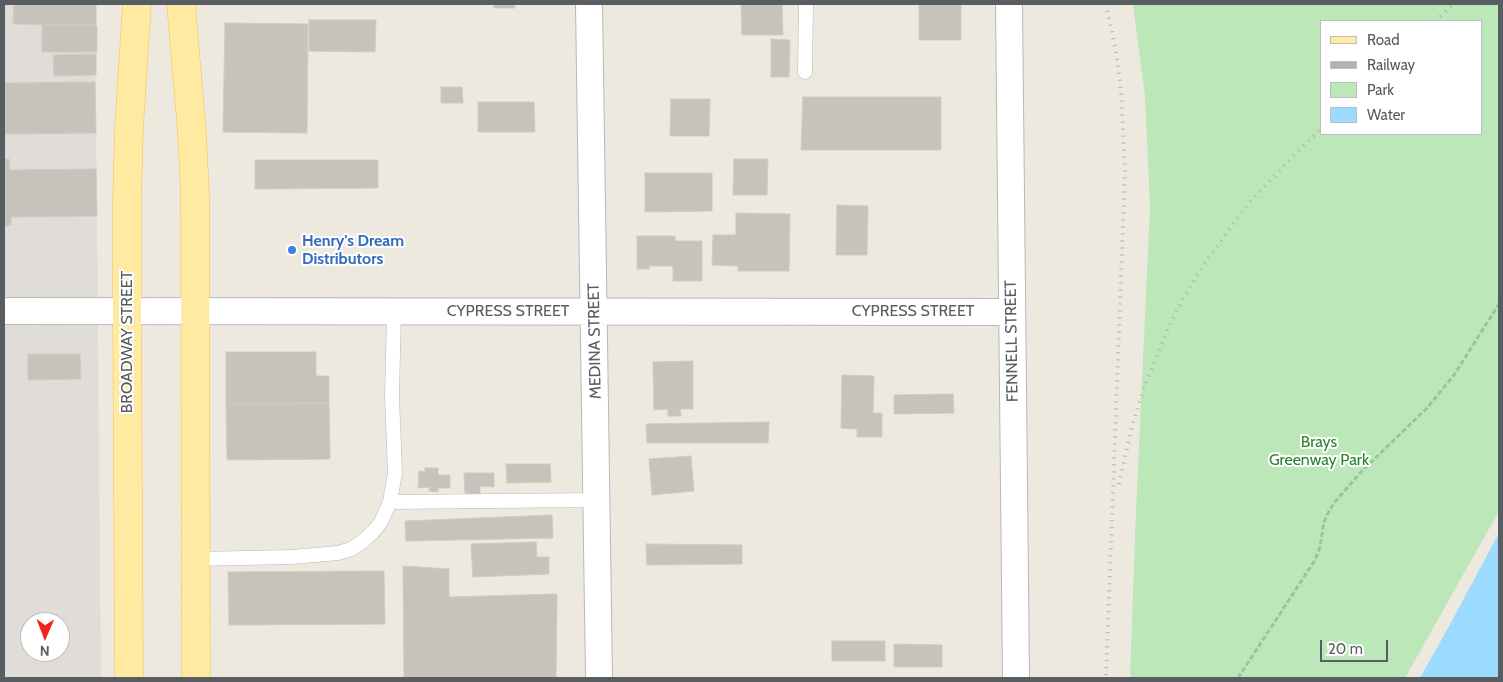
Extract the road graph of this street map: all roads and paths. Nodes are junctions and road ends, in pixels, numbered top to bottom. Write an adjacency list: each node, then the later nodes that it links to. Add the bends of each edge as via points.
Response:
1 (589, 4): 10 (street, MEDINA STREET)
2 (806, 4): 6 (lane)
3 (1009, 4): 13 (street, FENNELL STREET)
4 (136, 5): 11 (main road, BROADWAY STREET, via 129,128)
5 (181, 6): 12 (main road, via 192,133)
6 (805, 72)
7 (1499, 304): 21 (path, via 1454,374 1427,408 1334,503 1324,522 1315,560)
8 (4, 311): 11 (street, CYPRESS STREET)
9 (394, 311): 10 (street, CYPRESS STREET); 12 (street, CYPRESS STREET); 15 (lane, via 392,396 395,473)
10 (594, 311): 13 (street, CYPRESS STREET); 14 (street, MEDINA STREET)
11 (127, 312): 12 (street, CYPRESS STREET); 17 (main road, BROADWAY STREET)
12 (196, 312): 16 (main road)
13 (1011, 312): 20 (street, FENNELL STREET)
14 (597, 500): 15 (lane); 19 (street, MEDINA STREET)
15 (390, 502): 16 (lane, via 373,532 351,549 338,553)
16 (196, 559): 18 (main road)
17 (129, 678)
18 (196, 678)
19 (599, 678)
20 (1016, 678)
21 (1238, 678)

